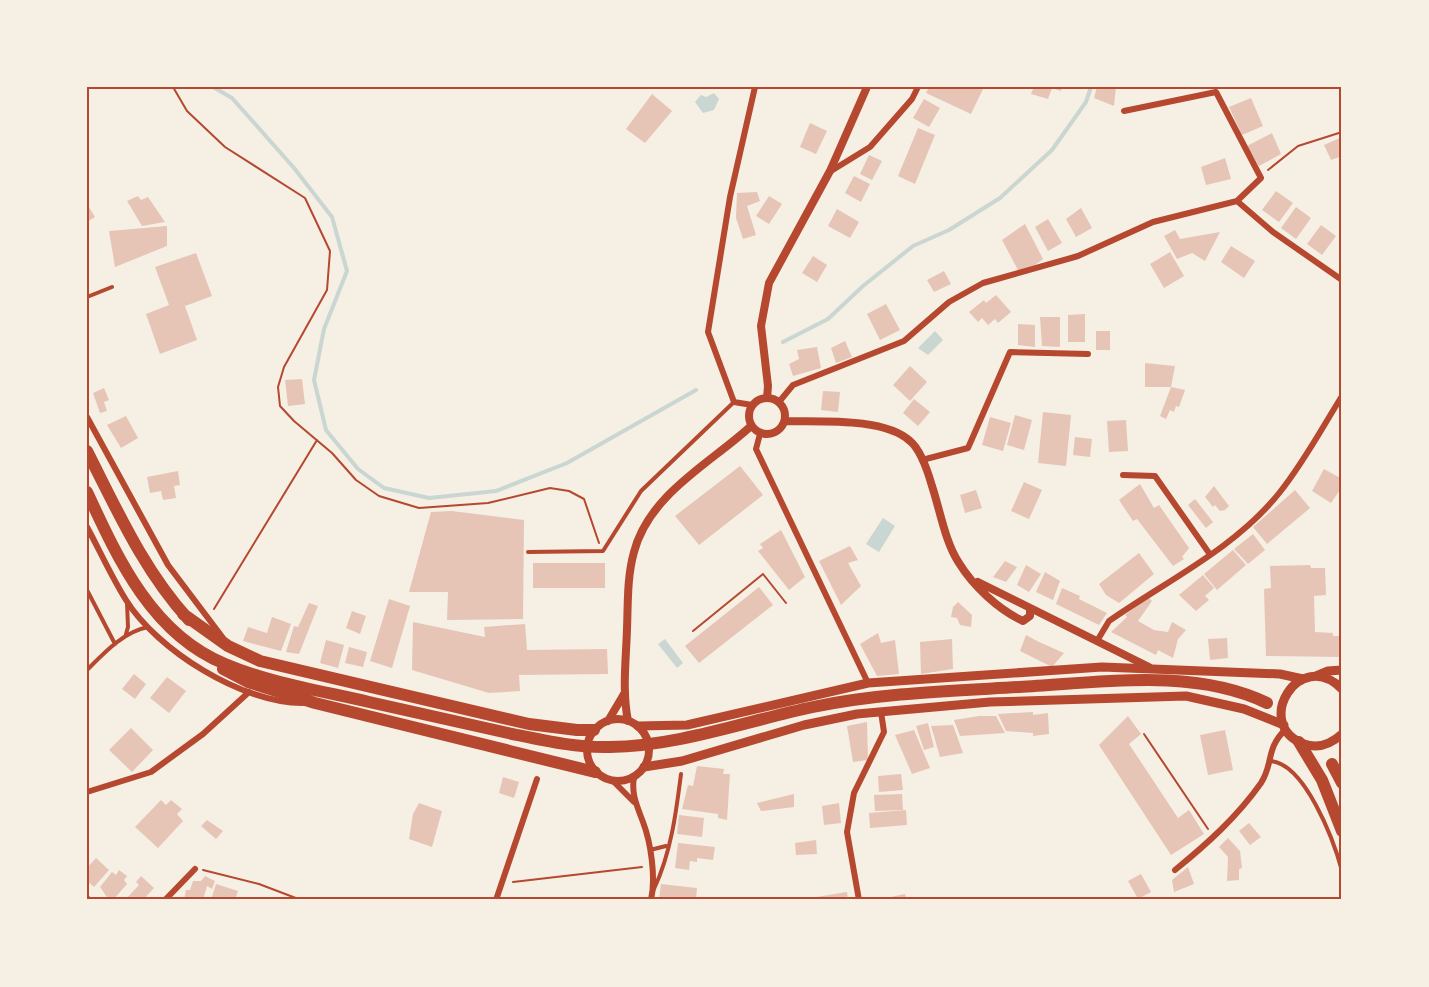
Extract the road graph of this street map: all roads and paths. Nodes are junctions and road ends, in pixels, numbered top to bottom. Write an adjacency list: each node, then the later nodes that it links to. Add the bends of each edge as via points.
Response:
1 (173, 87): 23 (path, via 187,111 225,147 305,198 330,251 327,290 284,367 278,387 280,406)
2 (755, 87): 16 (street, via 730,197 708,332)
3 (867, 87): 7 (street)
4 (918, 87): 7 (street, via 870,147)
5 (1124, 111): 8 (street, via 1216,92)
6 (1342, 132): 8 (path, via 1289,151)
7 (830, 171): 15 (street, via 769,283 762,311)
8 (1261, 178): 9 (street)
9 (1237, 201): 10 (street, via 1273,232); 17 (street, via 1154,222 1078,256 983,283 949,302 904,341 793,385)
10 (1342, 280)
11 (112, 287): 12 (lane)
12 (87, 297)
13 (1088, 354): 25 (street, via 1010,352 968,448)
14 (1342, 396): 31 (street, via 1313,447 1279,494 1234,537)
15 (767, 398): 17 (street); 18 (street)
16 (734, 402): 18 (street); 29 (lane, via 641,491)
17 (779, 402): 20 (street, via 785,410)
18 (752, 405): 21 (street, via 748,415)
19 (87, 417): 38 (street, via 162,555)
20 (785, 420): 22 (street, via 773,434); 25 (street, via 863,424 888,430 911,441)
21 (751, 426): 22 (street); 55 (street, via 685,480 641,534 630,570)
22 (760, 434): 52 (street, via 756,448)
23 (317, 440): 29 (path, via 356,480 379,496 419,508 488,503 550,488 569,491 584,499); 38 (path)
24 (87, 451): 37 (highway, via 153,575)
25 (922, 460): 32 (street, via 958,562)
26 (1123, 475): 31 (street, via 1155,476)
27 (87, 492): 43 (highway, via 116,554 142,595 162,620)
28 (87, 527): 34 (street)
29 (603, 551): 30 (lane)
30 (528, 552)
31 (1209, 553): 42 (street, via 1109,621)
32 (971, 578): 36 (street); 36 (street, via 1013,616 1023,621 1030,616)
33 (87, 590): 44 (lane)
34 (126, 601): 39 (street); 41 (lane, via 128,627)
35 (786, 603): 40 (path, via 763,574)
36 (1030, 609): 42 (street)
37 (183, 614): 45 (highway); 51 (highway, via 235,658)
38 (208, 619): 45 (street)
39 (148, 627): 41 (lane); 54 (street, via 187,660)
40 (693, 631)
41 (122, 639): 44 (lane)
42 (1097, 641): 46 (street)
43 (189, 643): 51 (highway, via 226,664); 56 (highway, via 213,663 248,682)
44 (115, 644): 47 (lane)
45 (228, 646): 63 (highway, via 260,662 339,682 529,724)
46 (1149, 667): 50 (main road, via 1280,674); 52 (main road)
47 (87, 670)
48 (1342, 670): 49 (main road)
49 (1315, 676): 50 (main road); 53 (main road, via 1333,681)
50 (1303, 679): 62 (main road, via 1284,698 1281,707)
51 (279, 680): 57 (highway, via 571,745 610,747 673,741 811,707 923,692 1179,682 1222,687)
52 (868, 683): 61 (main road, via 687,725)
53 (1342, 689)
54 (249, 692): 56 (street, via 294,703); 76 (street, via 203,734 151,772)
55 (624, 693): 59 (street); 60 (street)
56 (315, 703): 70 (highway)
57 (1268, 703)
58 (881, 712): 62 (main road, via 1053,698 1169,696 1220,703); 69 (main road, via 804,725 682,761); 92 (street, via 884,732 854,793 847,832)
59 (608, 720): 60 (street); 63 (street)
60 (628, 721): 61 (street)
61 (638, 726): 69 (street, via 648,741)
62 (1285, 727): 66 (main road); 67 (street, via 1273,741)
63 (594, 730): 70 (street, via 587,755)
64 (1144, 734): 79 (path)
65 (1342, 734): 66 (main road, via 1322,746)
66 (1299, 742): 78 (highway, via 1322,780)
67 (1269, 761): 79 (street, via 1262,781); 85 (lane, via 1283,763 1296,776 1321,817)
68 (1332, 764): 75 (highway)
69 (644, 767): 72 (street)
70 (595, 772): 74 (street)
71 (681, 774): 80 (lane, via 674,828)
72 (634, 777): 74 (street); 77 (street)
73 (537, 779): 86 (street)
74 (613, 781): 77 (street)
75 (1342, 783)
76 (87, 792)
77 (636, 805): 81 (street)
78 (1342, 831)
79 (1214, 838): 84 (street)
80 (666, 846): 81 (lane); 87 (lane, via 664,869)
81 (649, 850): 82 (street)
82 (650, 866): 86 (path); 87 (street)
83 (195, 869): 88 (street); 89 (path)
84 (1175, 870)
85 (1342, 871)
86 (501, 883): 90 (street)
87 (653, 892): 91 (street)
88 (165, 900)
89 (302, 900)
90 (496, 900)
91 (651, 900)
92 (859, 900)

